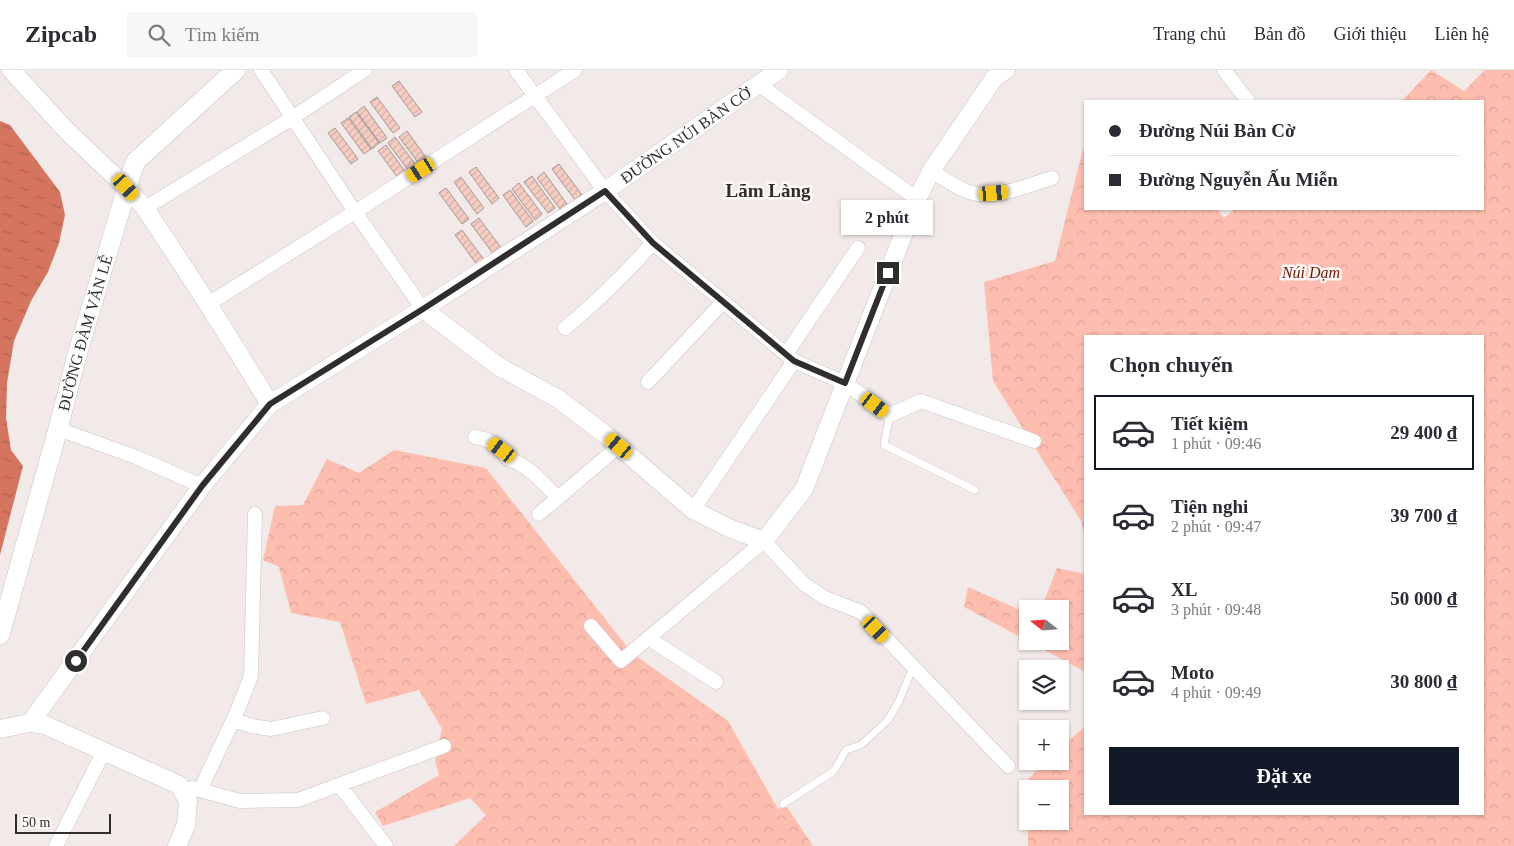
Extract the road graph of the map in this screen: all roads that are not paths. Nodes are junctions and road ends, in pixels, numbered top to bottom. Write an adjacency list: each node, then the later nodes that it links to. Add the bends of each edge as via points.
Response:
1 (236, 70): 16 (main road, ĐƯỜNG ĐÀM VĂN LỄ, via 136,161)
2 (261, 70): 13 (street)
3 (365, 70): 13 (street)
4 (516, 70): 11 (street)
5 (575, 70): 11 (street)
6 (779, 70): 10 (street, ĐƯỜNG NÚI BÀN CỜ)
7 (1006, 70): 14 (street, via 996,76)
8 (1224, 70): 12 (street)
9 (15, 71): 16 (street, via 67,131)
10 (758, 84): 17 (street, ĐƯỜNG NÚI BÀN CỜ); 18 (street)
11 (536, 96): 17 (street); 20 (street)
12 (1247, 100)
13 (292, 118): 19 (street); 20 (street)
14 (931, 171): 15 (street, via 962,189 984,194 1004,192); 18 (street)
15 (1052, 178)
16 (126, 187): 19 (street); 32 (main road, ĐƯỜNG ĐÀM VĂN LỄ)
17 (605, 191): 21 (street); 25 (street, ĐƯỜNG NÚI BÀN CỜ)
18 (917, 200): 29 (street)
19 (145, 208): 24 (street)
20 (355, 212): 24 (street); 25 (street)
21 (653, 243): 23 (street); 26 (street)
22 (858, 248): 27 (street)
23 (723, 302): 27 (street); 28 (street)
24 (208, 304): 30 (street)
25 (423, 309): 30 (street, ĐƯỜNG NÚI BÀN CỜ); 35 (street, via 498,366 557,398)
26 (565, 328)
27 (790, 358): 29 (street); 39 (street)
28 (648, 382)
29 (845, 383): 31 (street); 42 (street, via 804,489)
30 (270, 404): 36 (street, ĐƯỜNG NÚI BÀN CỜ)
31 (890, 415): 34 (street, via 921,401); 37 (lane, via 884,445)
32 (58, 430): 36 (street, via 136,457); 44 (main road, ĐƯỜNG ĐÀM VĂN LỄ)
33 (474, 436): 38 (street, via 487,439 502,450 508,459 534,474)
34 (1034, 440)
35 (619, 446): 38 (street); 39 (street)
36 (202, 486): 50 (street, ĐƯỜNG NÚI BÀN CỜ)
37 (975, 490)
38 (558, 498): 41 (street)
39 (693, 510): 42 (street)
40 (255, 514): 49 (street, via 251,676)
41 (539, 514)
42 (764, 541): 45 (street); 46 (street, via 804,584 825,598 861,612)
43 (591, 626): 45 (street, via 621,661)
44 (0, 635)
45 (648, 638): 47 (street)
46 (913, 667): 54 (street); 58 (lane, via 888,720 861,745 846,750 834,771)
47 (716, 682)
48 (323, 718): 49 (street, via 271,729)
49 (233, 720): 57 (street)
50 (30, 723): 51 (street); 53 (street, via 45,725)
51 (0, 728)
52 (444, 746): 56 (street)
53 (104, 751): 55 (street); 59 (street)
54 (1008, 766)
55 (179, 785): 57 (street); 60 (street, via 188,801 186,825)
56 (340, 786): 57 (street, via 298,800 240,801); 61 (street)
57 (200, 790)
58 (783, 804)
59 (56, 846)
60 (177, 846)
61 (386, 846)

